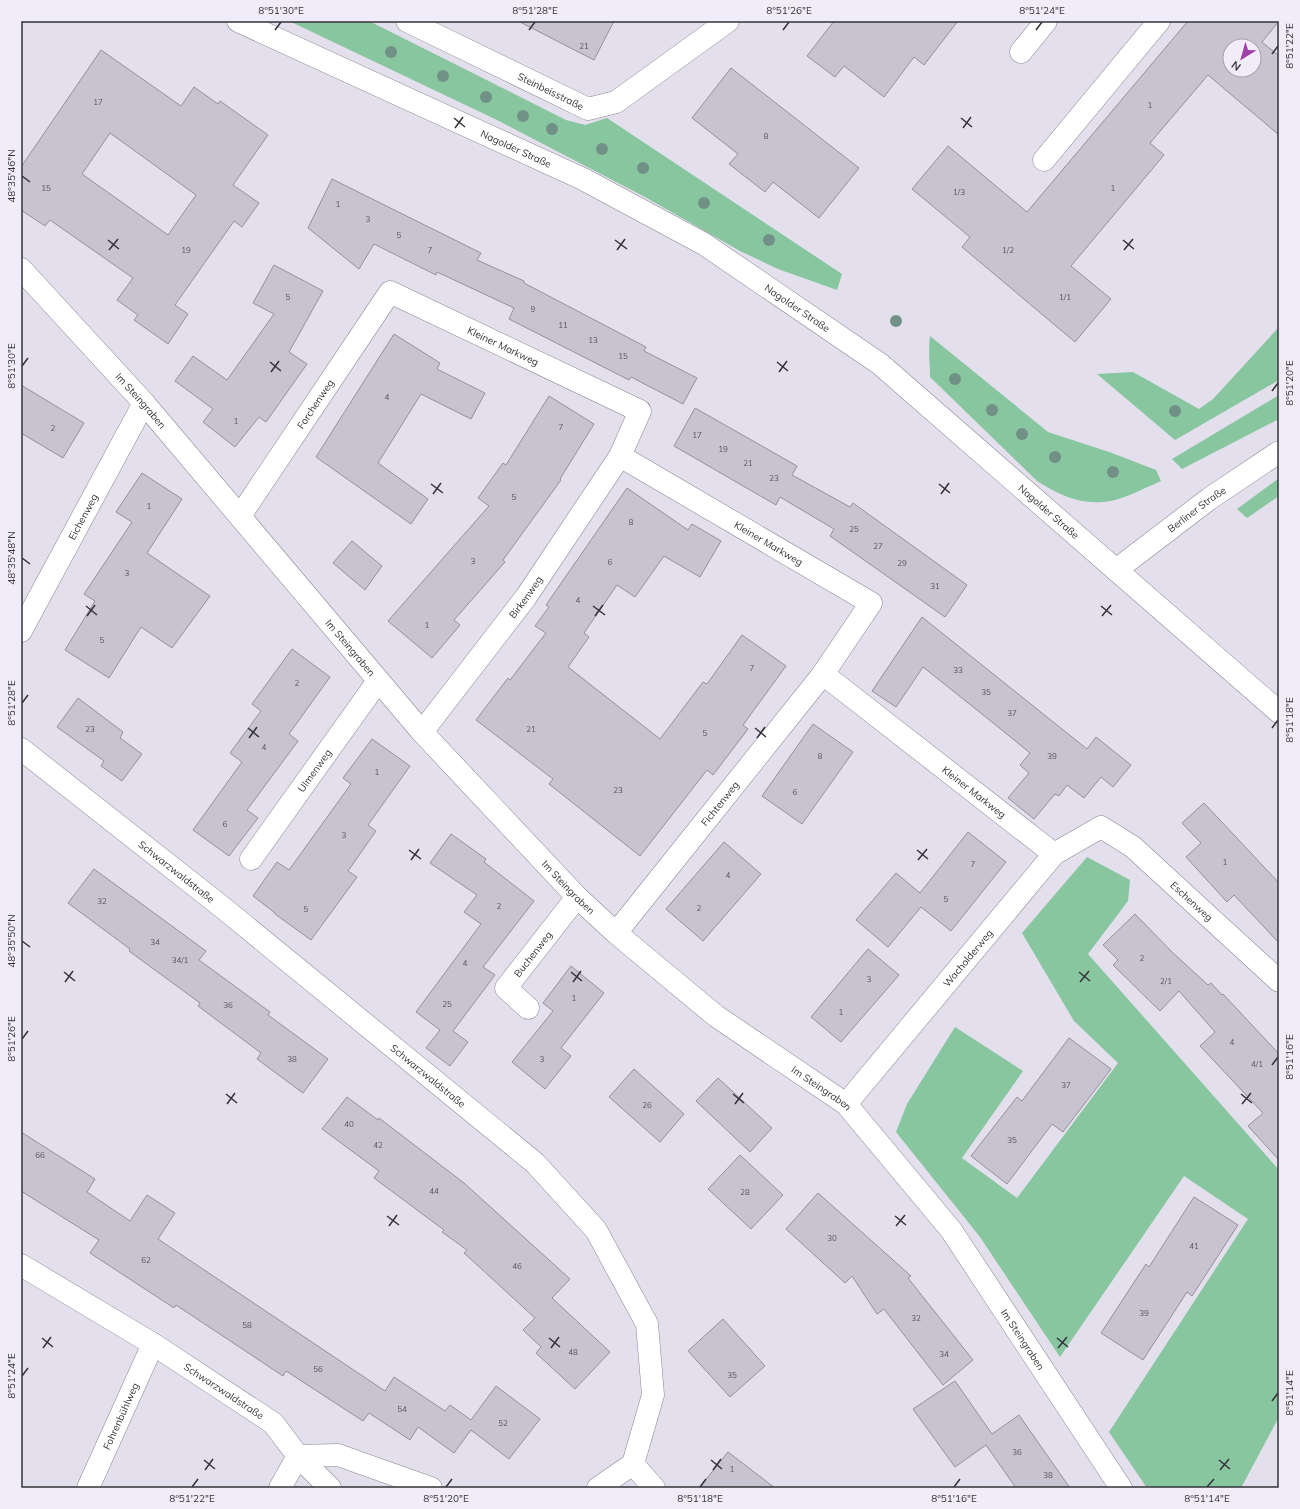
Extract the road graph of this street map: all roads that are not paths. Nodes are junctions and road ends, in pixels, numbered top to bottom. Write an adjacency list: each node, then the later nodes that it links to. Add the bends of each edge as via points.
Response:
1 (238, 21): 14 (street, Nagolder Straße, via 582,179 704,244 880,364)
2 (407, 21): 3 (street, Steinbeisstraße, via 588,109 616,102)
3 (728, 21)
4 (1046, 21): 6 (street)
5 (1159, 21): 7 (street)
6 (1020, 52)
7 (1044, 160)
8 (21, 269): 10 (street, Im Steingraben)
9 (390, 292): 12 (street, Kleiner Markweg, via 640,411); 13 (street, Forchenweg)
10 (144, 403): 13 (street, Im Steingraben); 15 (street, Eichenweg)
11 (1279, 452): 14 (street, Berliner Straße, via 1209,499)
12 (620, 456): 16 (street, Kleiner Markweg, via 871,603); 19 (street, Birkenweg, via 526,598)
13 (240, 516): 17 (street, Im Steingraben)
14 (1116, 570): 18 (street, Nagolder Straße)
15 (21, 631)
16 (823, 674): 22 (street, Kleiner Markweg); 25 (street, Fichtenweg)
17 (378, 681): 19 (street, Im Steingraben); 23 (street, Ulmenweg)
18 (1279, 712)
19 (422, 732): 24 (street, Im Steingraben)
20 (21, 749): 32 (street, Schwarzwaldstraße, via 222,907 534,1163 596,1230 647,1324 653,1395)
21 (1101, 827): 22 (street, Wacholderweg); 26 (street, Eschenweg, via 1133,847)
22 (1054, 854): 28 (street, Wacholderweg)
23 (251, 859)
24 (577, 897): 25 (street, Im Steingraben); 27 (street, Buchenweg, via 506,988)
25 (616, 933): 28 (street, Im Steingraben, via 716,1016)
26 (1279, 981)
27 (528, 1008)
28 (846, 1104): 39 (street, Im Steingraben, via 951,1230)
29 (21, 1265): 30 (street, Schwarzwaldstraße)
30 (153, 1344): 31 (street, Schwarzwaldstraße, via 272,1423); 33 (street, Fohrenbühlweg)
31 (298, 1456): 34 (street); 35 (street, Schwarzwaldstraße); 36 (street, via 338,1455)
32 (633, 1464): 37 (street); 38 (street)
33 (88, 1488)
34 (280, 1488)
35 (330, 1488)
36 (431, 1488)
37 (598, 1488)
38 (654, 1488)
39 (1122, 1488)

